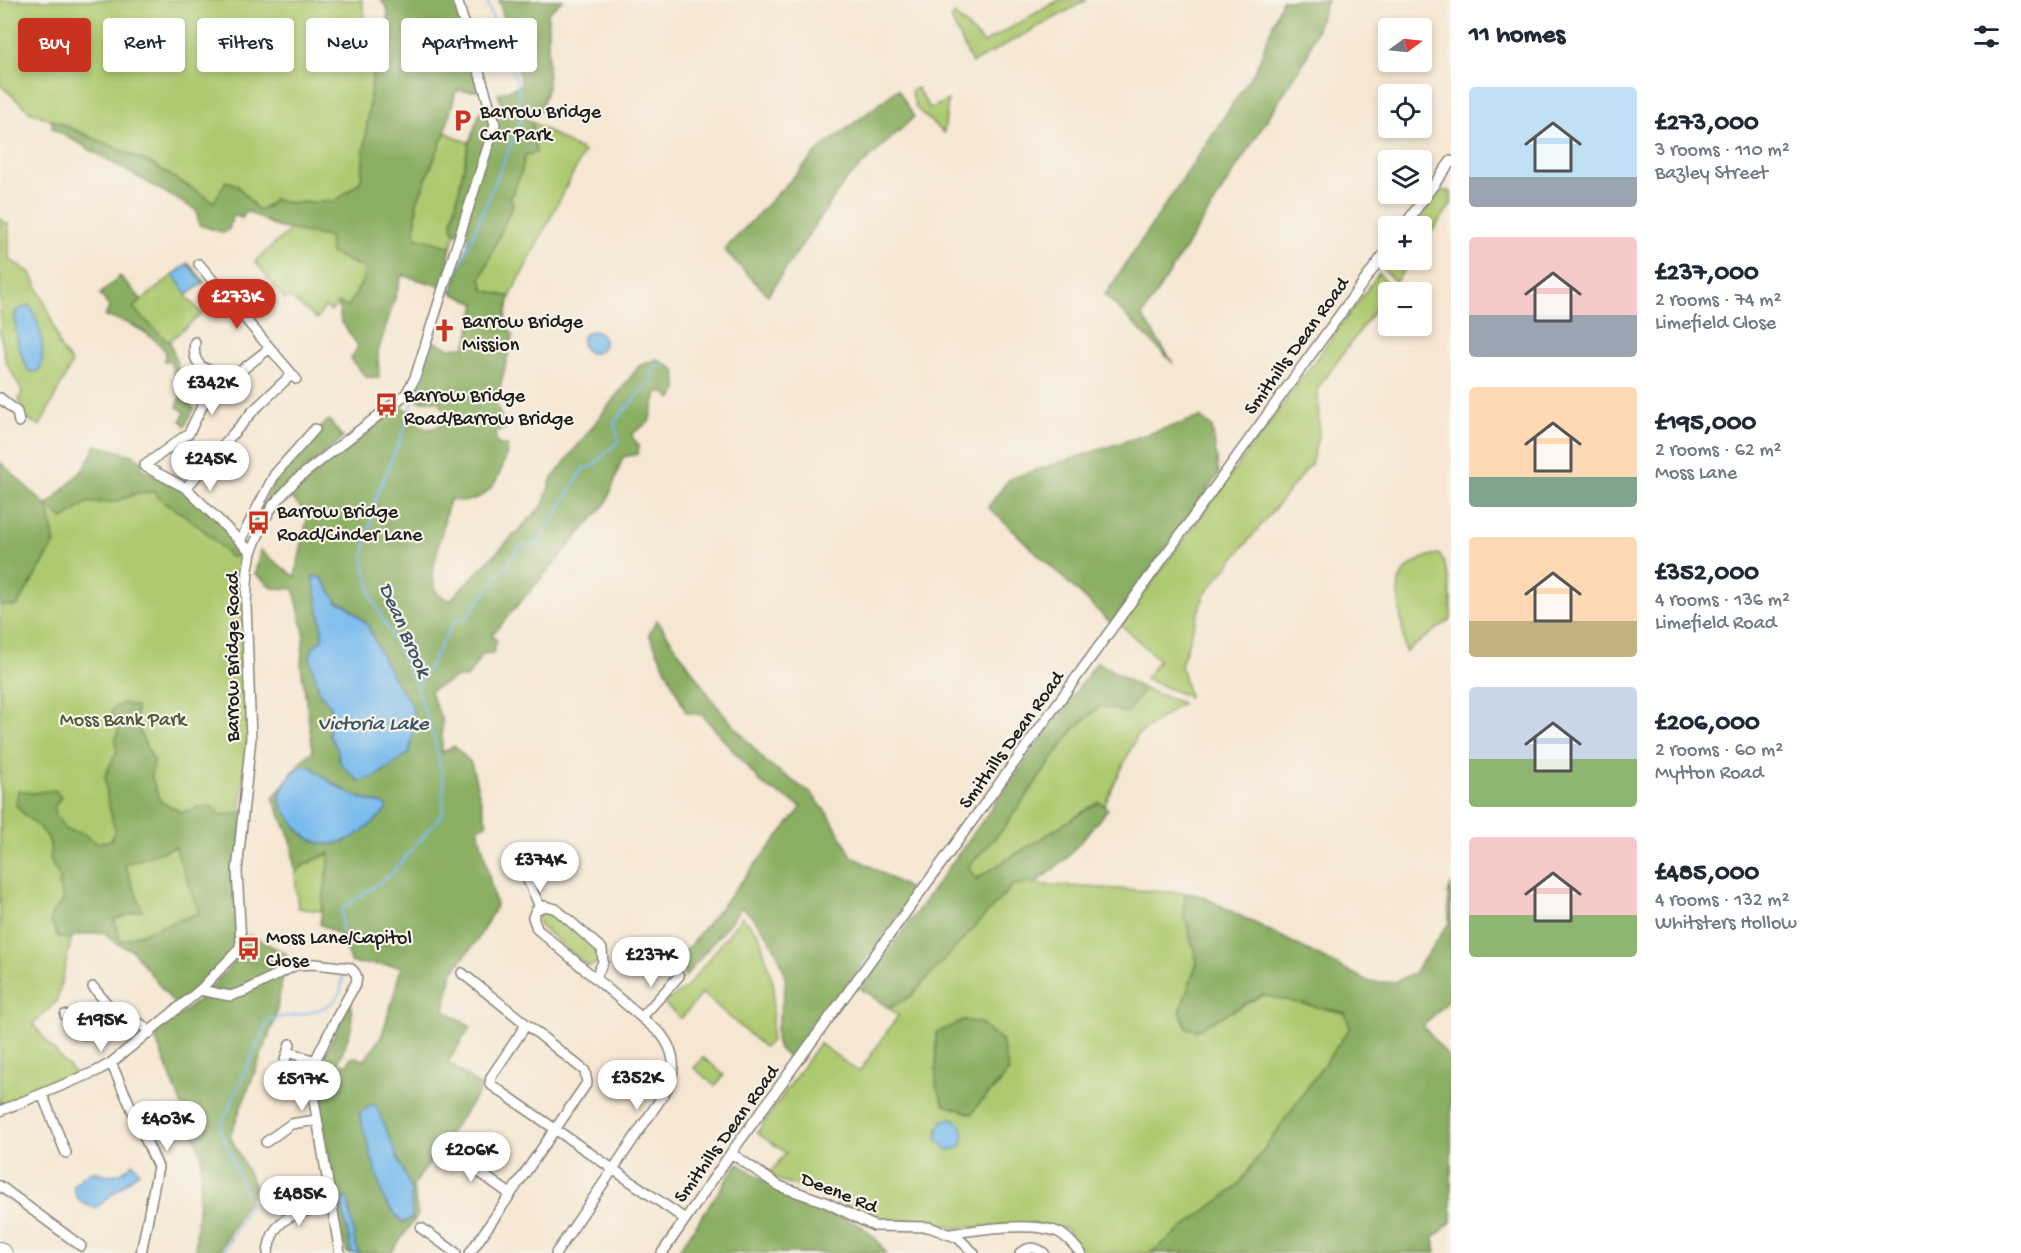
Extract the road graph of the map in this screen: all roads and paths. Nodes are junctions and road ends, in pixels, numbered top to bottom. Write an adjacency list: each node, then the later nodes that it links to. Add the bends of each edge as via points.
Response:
1 (457, 0): 14 (street, Barrow Bridge Road, via 495,124 415,378 406,394 297,479 266,517)
2 (1451, 162): 3 (street)
3 (1411, 216)
4 (1378, 262): 37 (street, Smithills Dean Road)
5 (199, 264): 7 (street)
6 (195, 342): 8 (street, via 194,357 201,367)
7 (270, 348): 8 (street); 12 (street, via 294,377 253,411)
8 (233, 376): 12 (street, via 206,398 189,433 144,466)
9 (0, 398): 10 (street, via 17,412)
10 (19, 422)
11 (315, 429): 13 (street, via 275,474)
12 (186, 488): 13 (street)
13 (240, 541): 14 (street)
14 (251, 552): 21 (street, Barrow Bridge Road, via 246,605 251,738 237,871 241,942 239,949)
15 (526, 874): 16 (street)
16 (540, 907): 19 (street, via 533,917 537,929); 19 (street, via 556,909 602,949 603,962)
17 (462, 973): 25 (street)
18 (679, 976): 24 (street)
19 (596, 977): 24 (street)
20 (93, 987): 23 (street)
21 (200, 990): 26 (street, Barrow Bridge Road); 28 (street, via 230,996 296,965 355,971 356,983)
22 (64, 1016): 23 (street, via 77,1032 91,1035)
23 (118, 1017): 26 (street, via 127,1023 141,1024)
24 (642, 1017): 38 (street, via 669,1043 672,1079)
25 (526, 1025): 34 (street, via 585,1071 587,1083); 34 (street, via 490,1077 490,1084)
26 (150, 1033): 29 (street, Barrow Bridge Road)
27 (288, 1052): 28 (street)
28 (315, 1061): 32 (street, via 312,1089)
29 (111, 1063): 30 (street, Barrow Bridge Road); 48 (street, via 158,1167)
30 (42, 1094): 31 (street, Barrow Bridge Road); 36 (street)
31 (0, 1111)
32 (316, 1120): 33 (street, via 291,1124 269,1139); 41 (street)
33 (266, 1126)
34 (555, 1129): 38 (street); 40 (street)
35 (448, 1150): 40 (street)
36 (66, 1153)
37 (731, 1153): 42 (street, Smithills Dean Road); 44 (street, Deene Rd, via 779,1186 825,1202 874,1226 922,1225)
38 (614, 1169): 42 (street); 53 (street)
39 (0, 1186): 45 (street)
40 (510, 1194): 52 (street)
41 (331, 1207): 49 (street, via 303,1211 284,1219 272,1236); 50 (street)
42 (686, 1219): 54 (street, Smithills Dean Road)
43 (421, 1228): 51 (street)
44 (950, 1234): 55 (street, Deene Rd); 58 (street, via 1013,1227 1052,1230)
45 (81, 1246)
46 (0, 1249): 47 (highway)
47 (5, 1253)
48 (141, 1253)
49 (267, 1253)
50 (340, 1253)
51 (456, 1253)
52 (470, 1253)
53 (556, 1253)
54 (662, 1253)
55 (974, 1253)
56 (1020, 1253): 57 (street, via 1029,1248)
57 (1044, 1253)
58 (1081, 1253)

